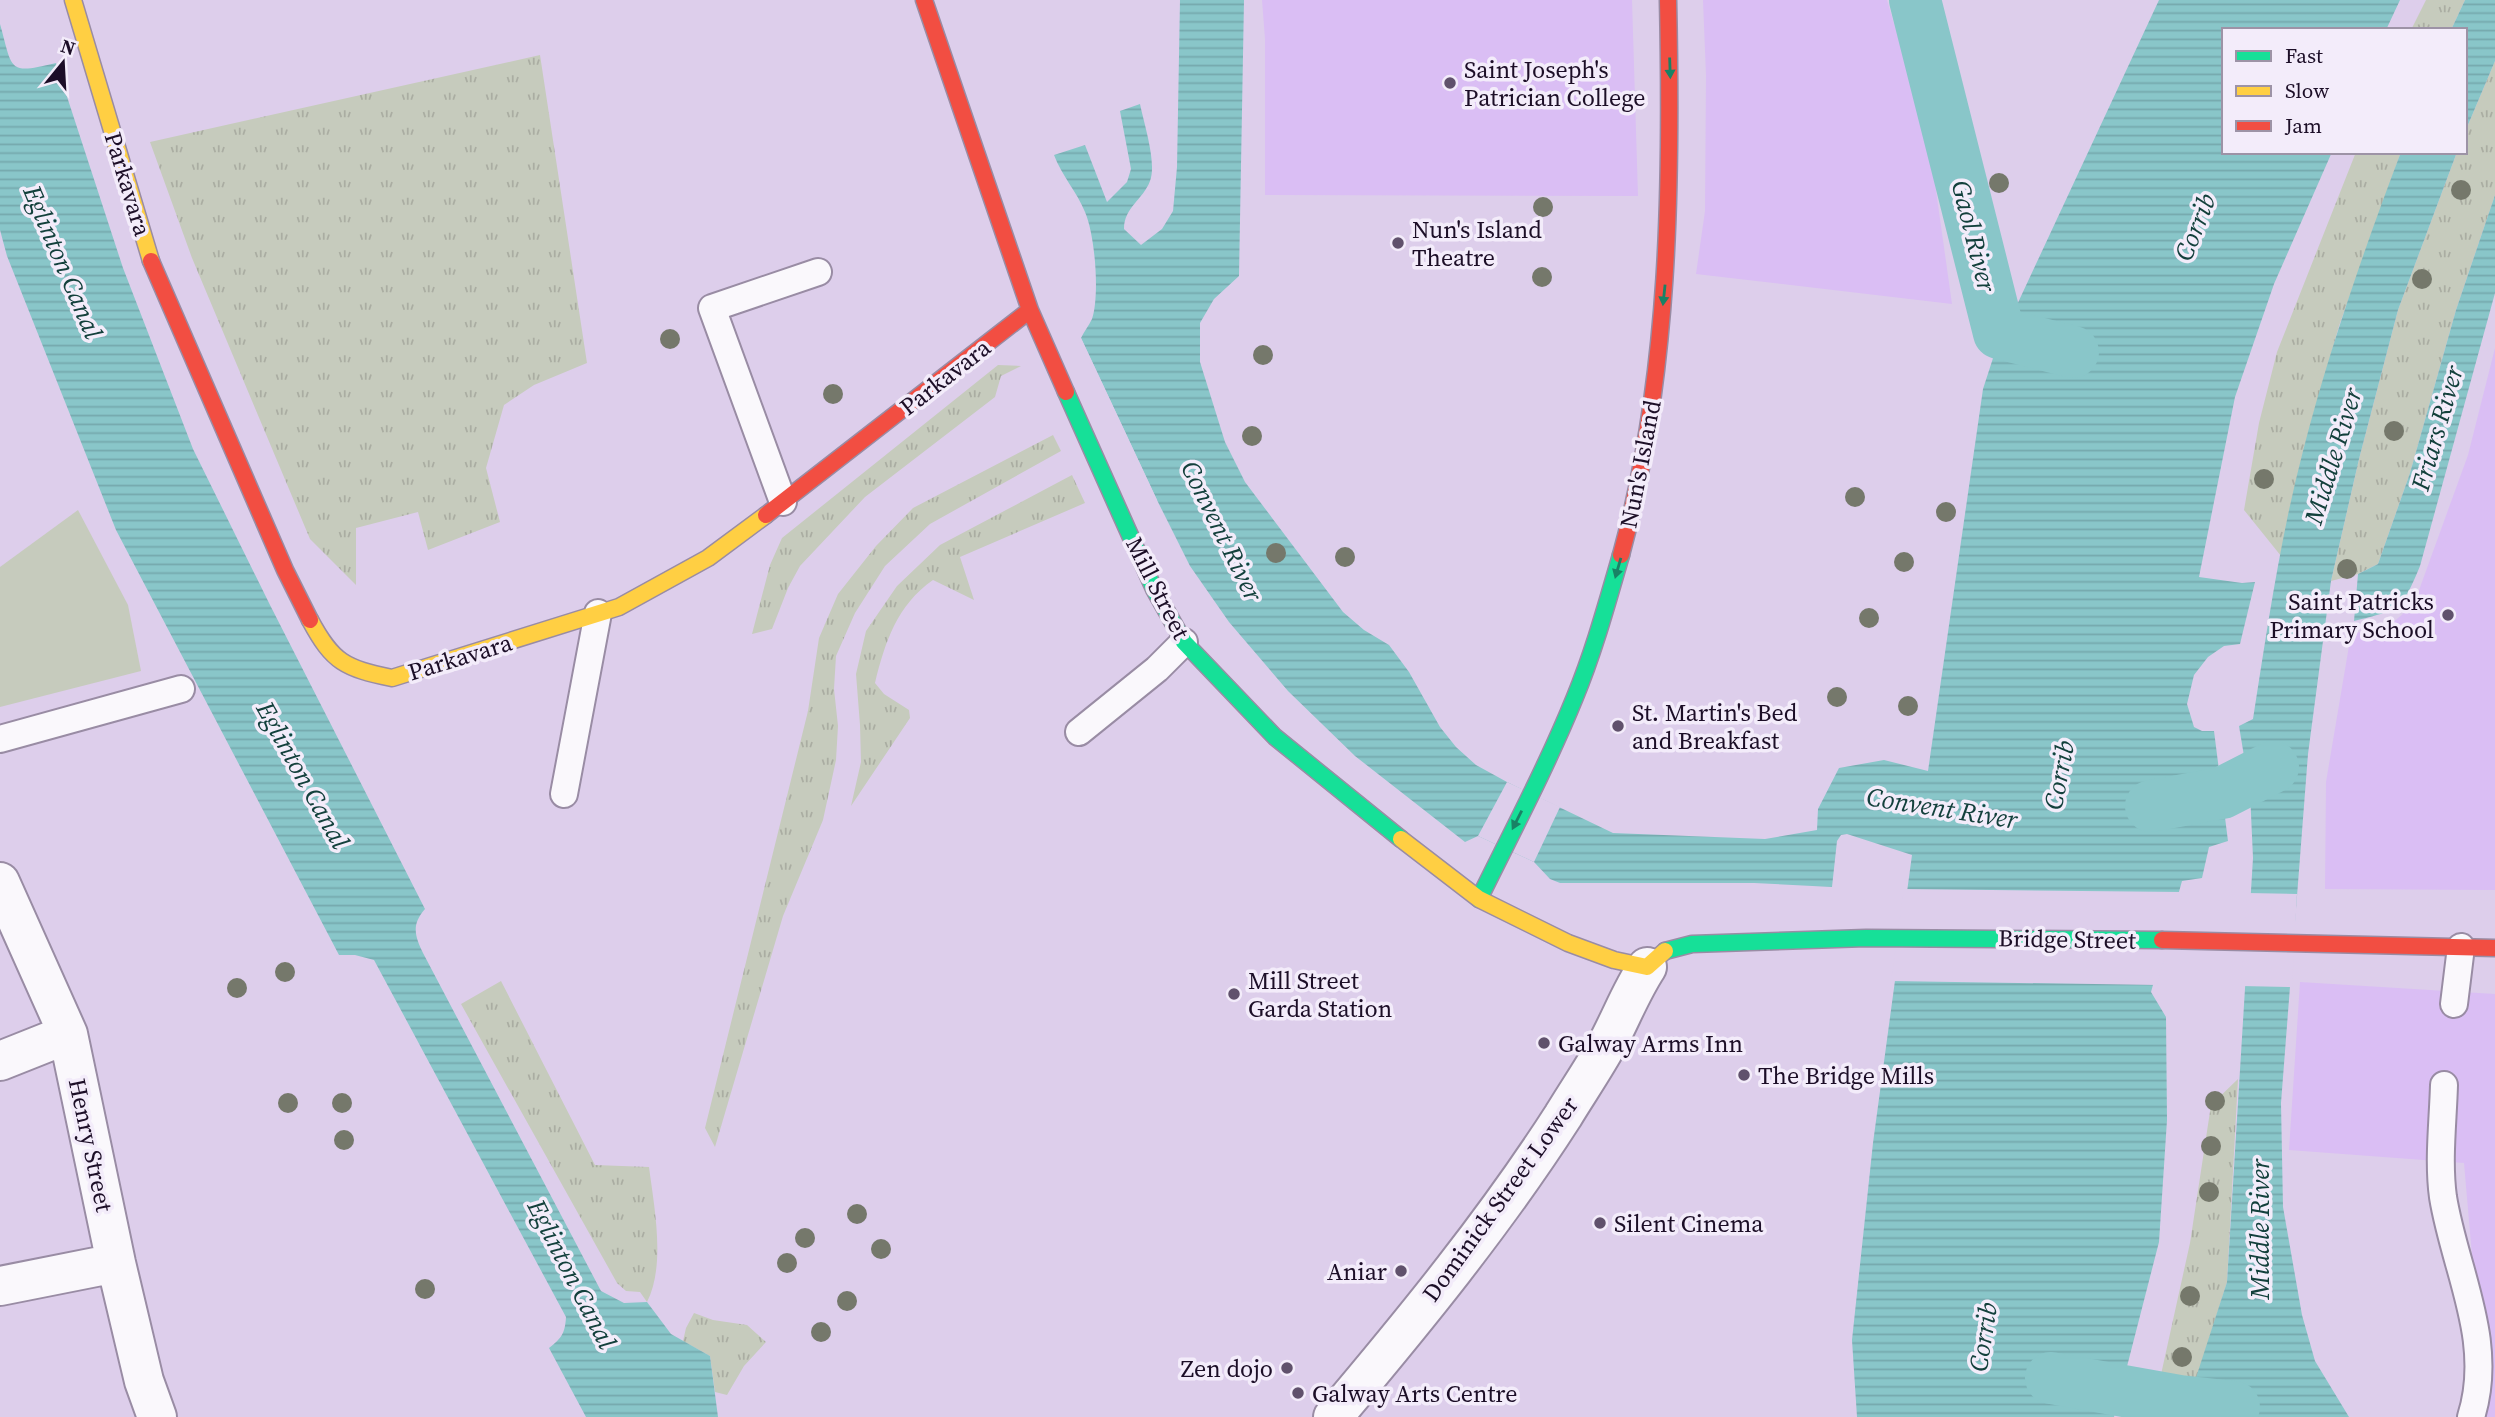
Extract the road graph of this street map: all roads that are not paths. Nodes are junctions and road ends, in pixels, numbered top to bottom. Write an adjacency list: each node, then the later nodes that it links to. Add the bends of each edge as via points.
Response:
1 (73, 0): 7 (street, Parkavara, via 153,267 285,570 324,646 342,663 392,678)
2 (925, 0): 5 (street, Mill Street)
3 (1668, 0): 14 (street, Nun's Island, one-way to 14, via 1668,257 1642,469 1600,629 1572,705)
4 (818, 272): 6 (lane, via 712,308)
5 (1030, 310): 6 (street, Parkavara); 8 (street, Mill Street, via 1154,589)
6 (783, 502): 7 (street, Parkavara, via 708,558 619,607)
7 (598, 613): 12 (lane)
8 (1184, 642): 10 (lane); 14 (street, Mill Street, via 1275,737)
9 (181, 689): 11 (lane)
10 (1079, 732)
11 (0, 739)
12 (564, 794)
13 (0, 882): 19 (street, Henry Street)
14 (1479, 899): 17 (street, Mill Street, via 1568,943)
15 (2461, 947): 16 (street, Bridge Street); 17 (street, Bridge Street, via 1866,938 1692,944 1665,951); 18 (lane)
16 (2495, 948)
17 (1647, 967): 25 (street, Dominick Street Lower, via 1561,1118 1487,1224)
18 (2454, 1004)
19 (68, 1034): 20 (street); 22 (street, Henry Street)
20 (0, 1061)
21 (2444, 1084): 26 (lane, via 2443,1197 2474,1312 2482,1362 2480,1395)
22 (116, 1263): 23 (street); 24 (street, Henry Street)
23 (0, 1286)
24 (157, 1417)
25 (1333, 1417)
26 (2472, 1417)

